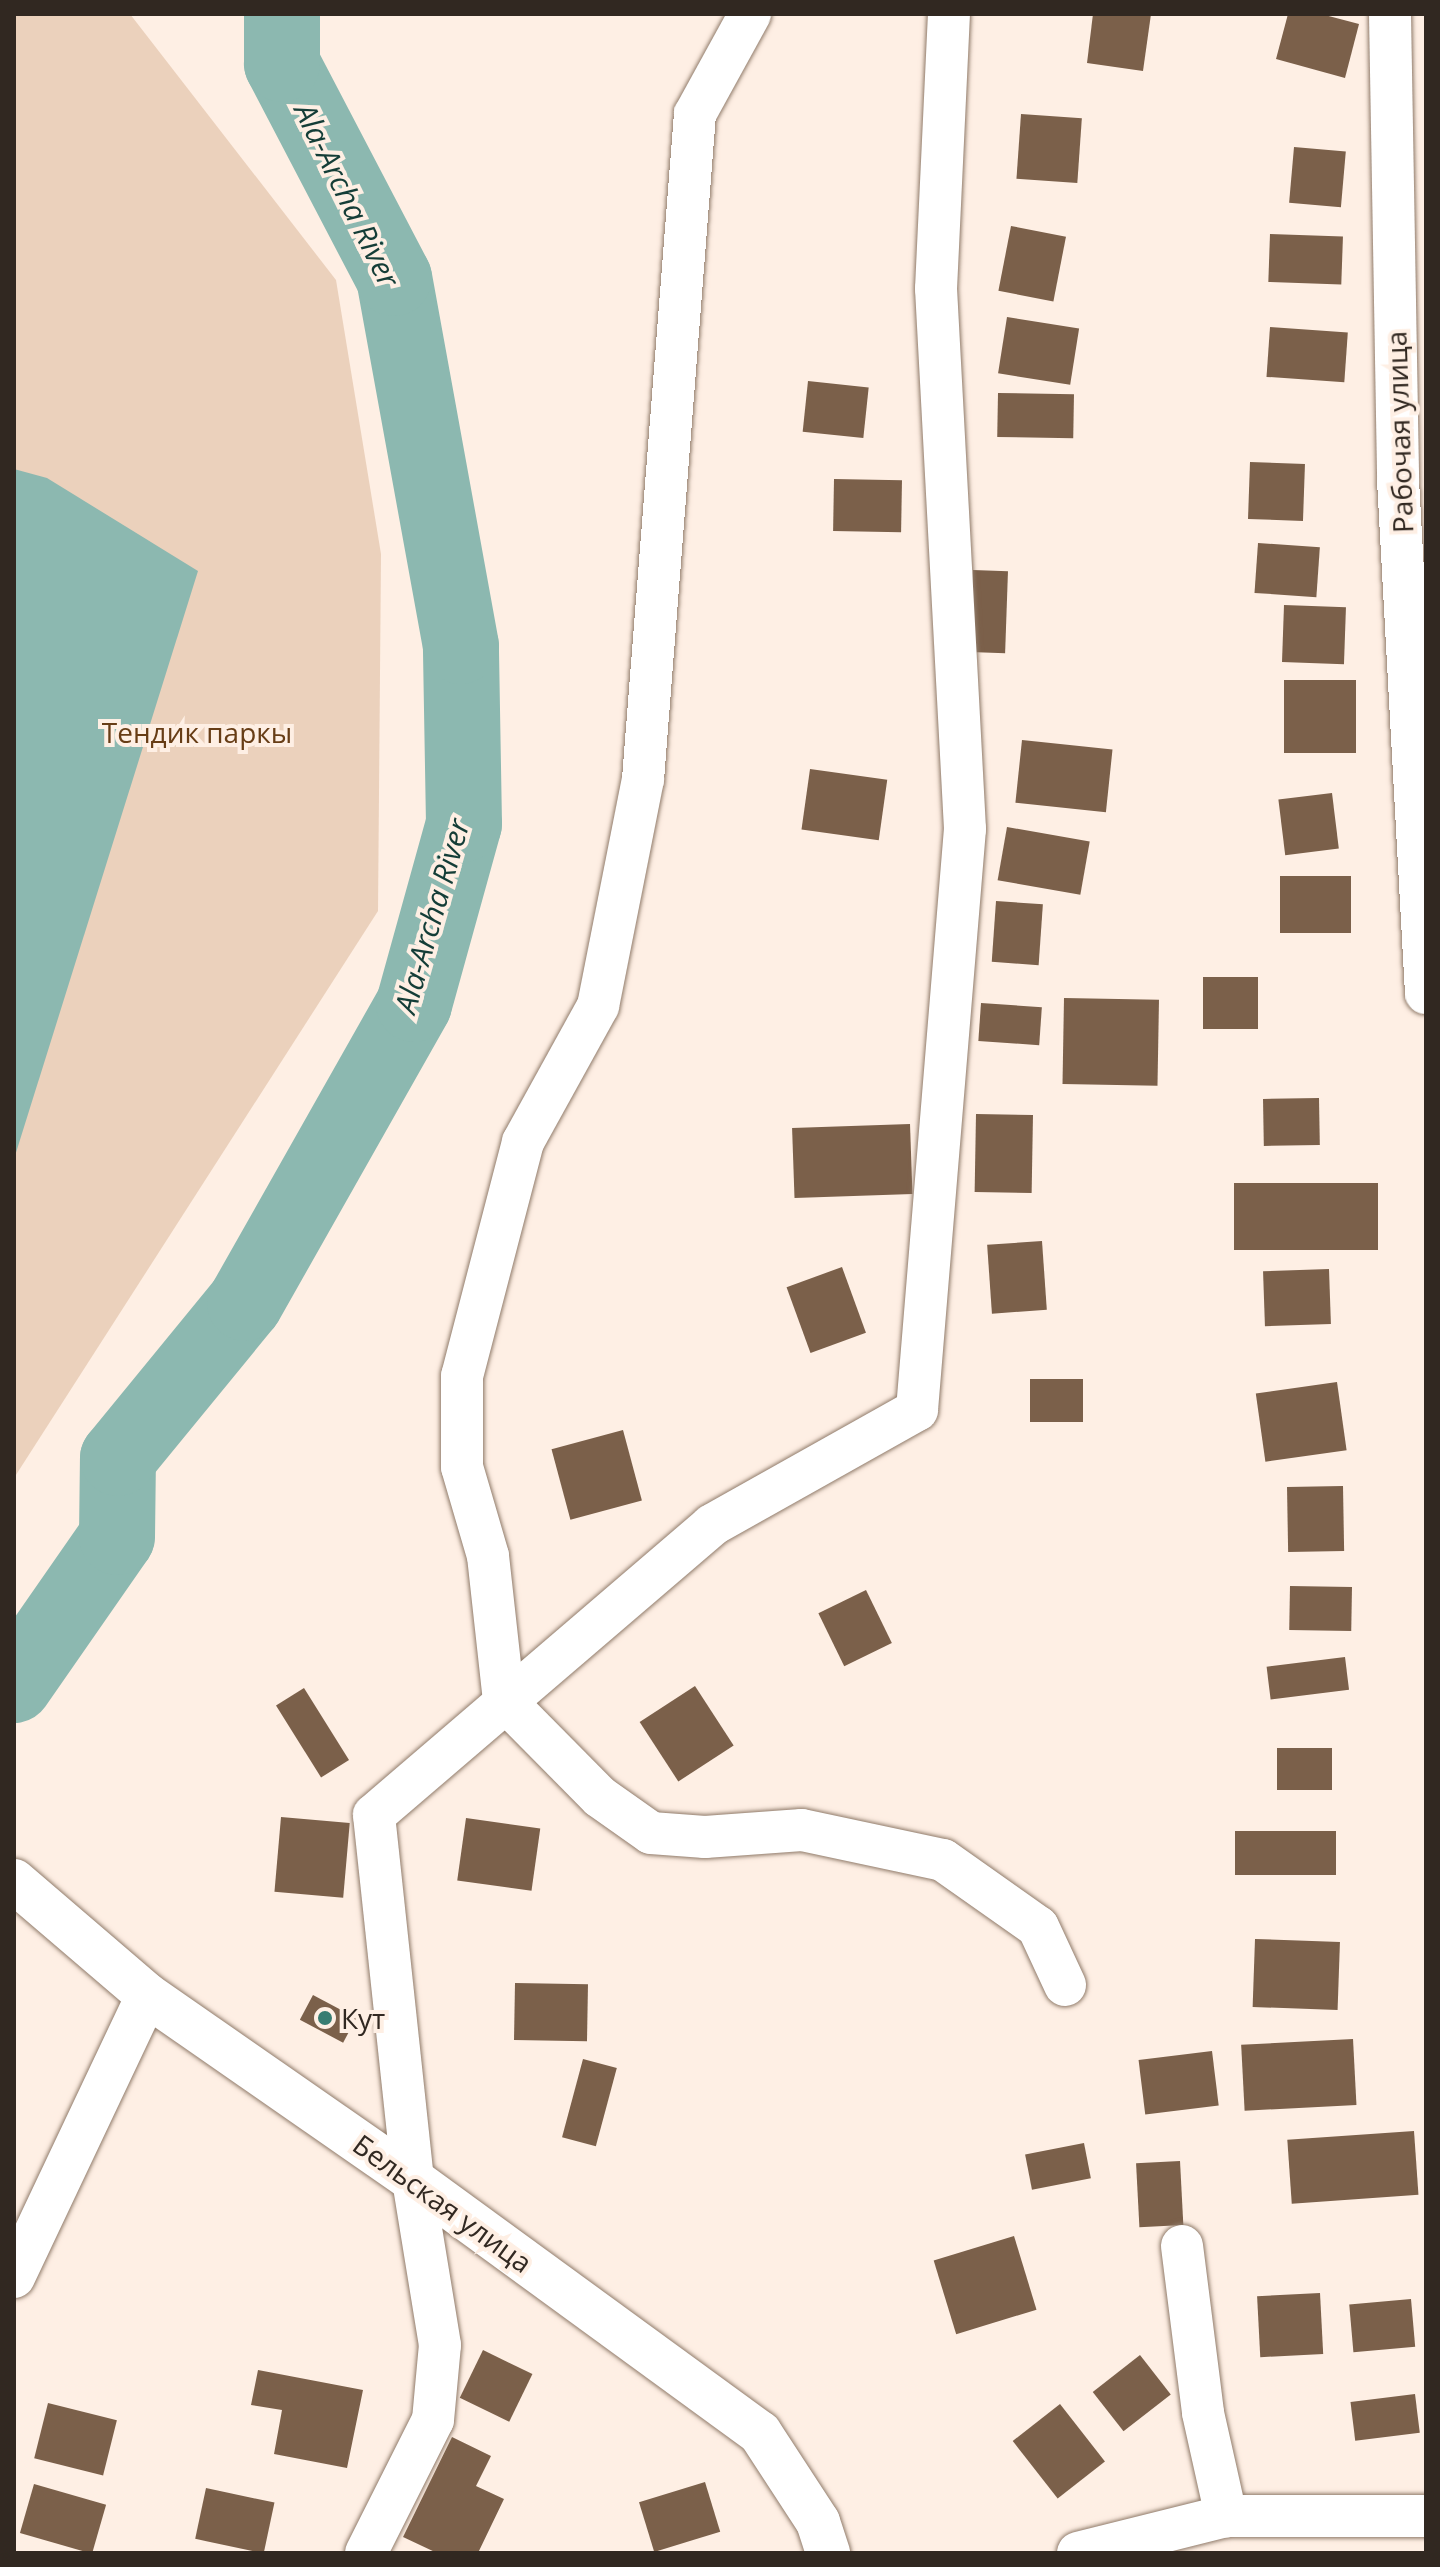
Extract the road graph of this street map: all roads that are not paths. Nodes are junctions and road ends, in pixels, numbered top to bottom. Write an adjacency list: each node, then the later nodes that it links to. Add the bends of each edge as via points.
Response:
1 (750, 14): 6 (street, via 695,114 643,779 598,1006 523,1142 462,1376 462,1467 488,1556)
2 (949, 14): 6 (street, via 936,289 965,829 917,1410 712,1525)
3 (1390, 14): 4 (street, Рабочая улица, via 1398,480)
4 (1423, 866): 5 (street, Рабочая улица)
5 (1426, 993)
6 (504, 1700): 8 (street, via 600,1797 651,1833 705,1837 802,1830 943,1860 1038,1927); 10 (street, via 374,1815)
7 (16, 1883): 9 (street, Бельская улица)
8 (1065, 1985)
9 (147, 1995): 10 (street, Бельская улица); 12 (street)
10 (413, 2180): 15 (street, via 440,2345 433,2420); 16 (street, Бельская улица, via 760,2433 818,2522)
11 (1182, 2246): 13 (street, via 1203,2413)
12 (14, 2277)
13 (1226, 2516): 14 (street); 17 (street)
14 (1426, 2516)
15 (366, 2553)
16 (828, 2553)
17 (1078, 2553)

